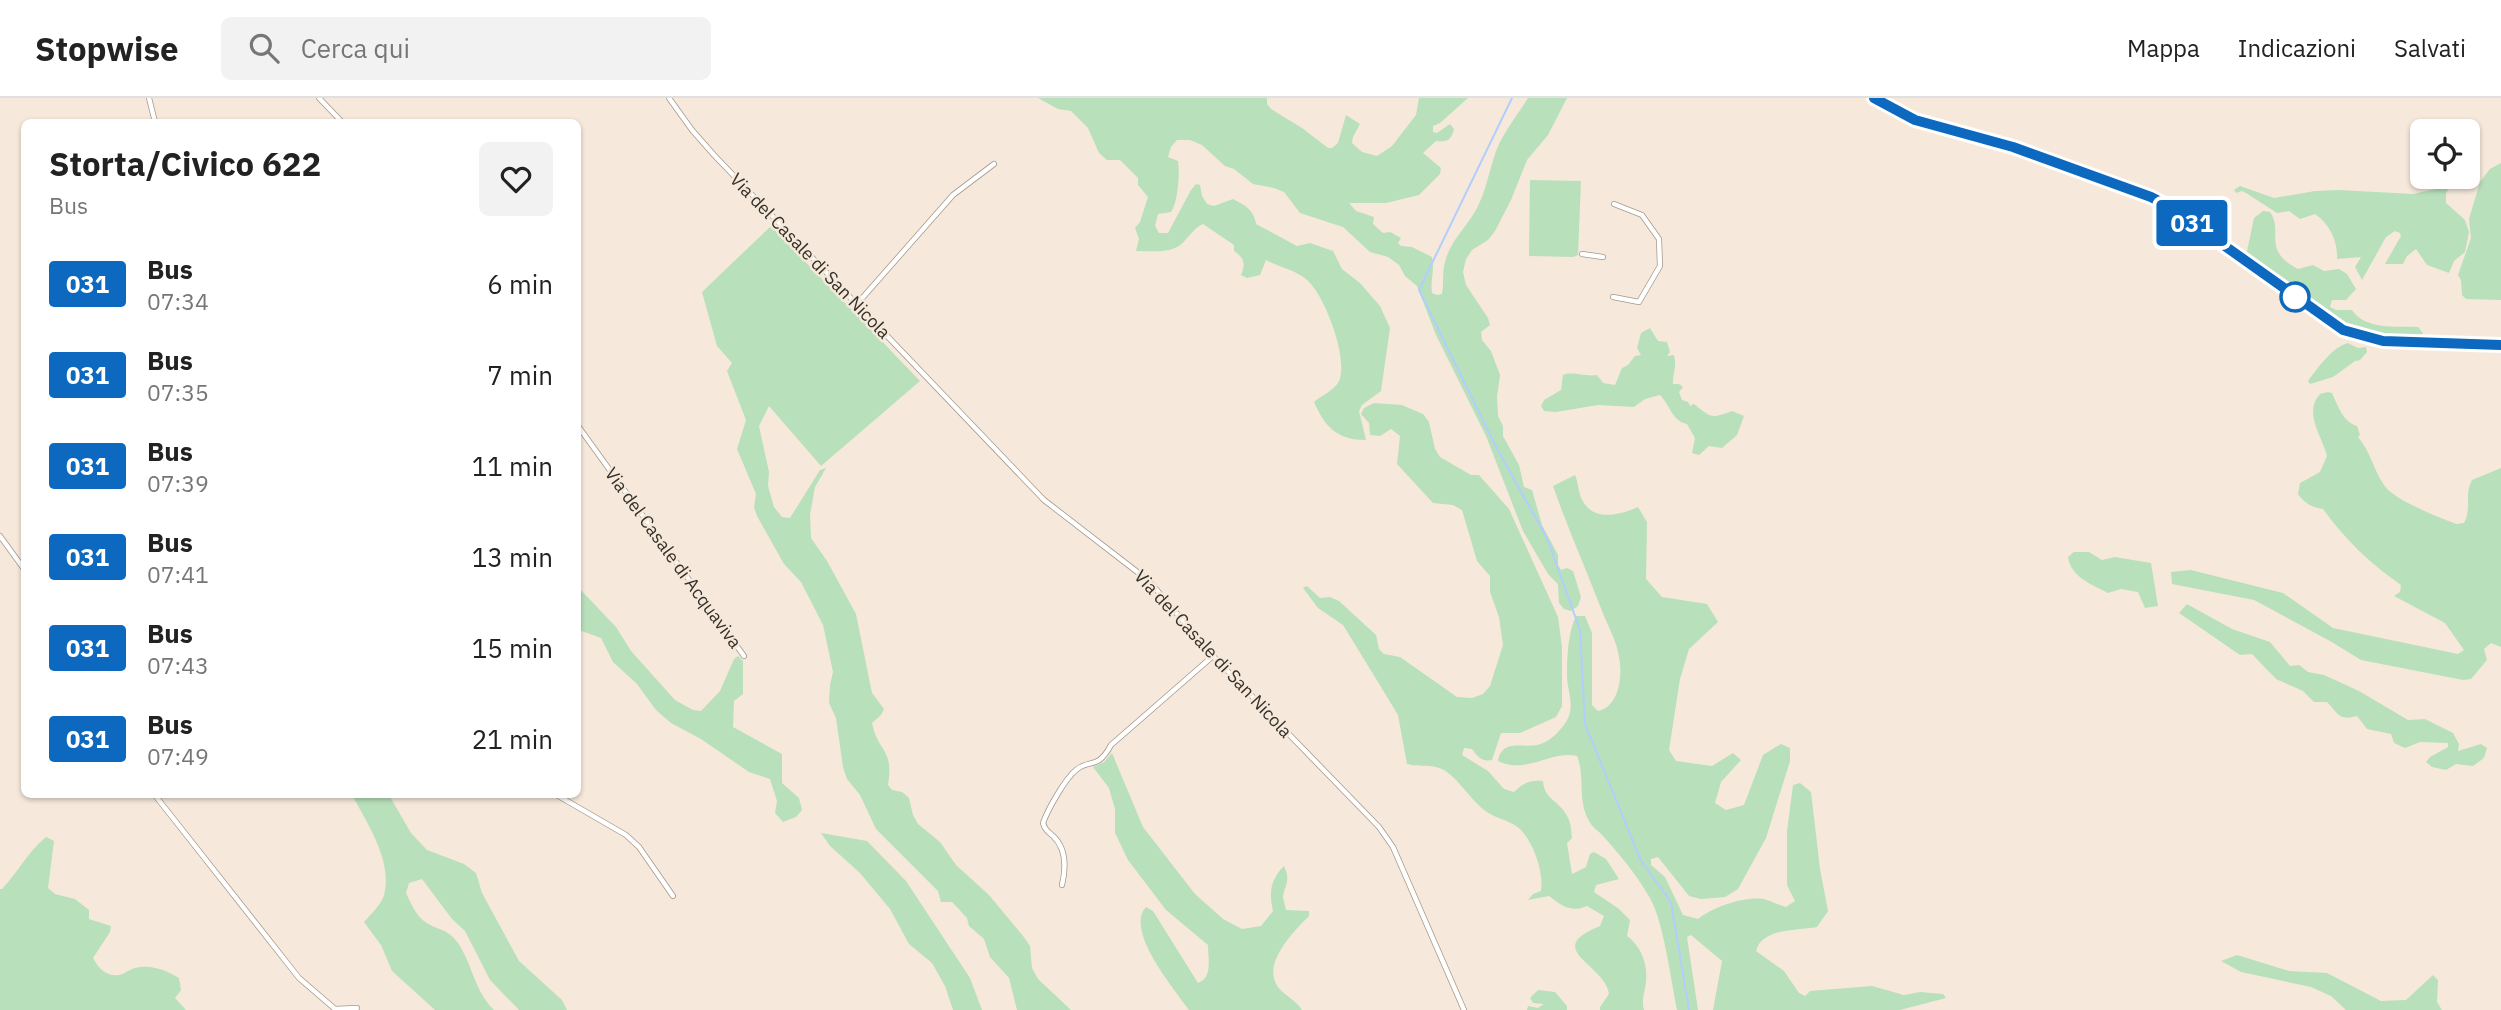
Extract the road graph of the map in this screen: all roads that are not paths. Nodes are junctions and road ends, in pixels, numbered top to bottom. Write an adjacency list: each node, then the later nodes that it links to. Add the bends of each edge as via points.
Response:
1 (149, 98): 5 (street)
2 (318, 98): 6 (street)
3 (669, 98): 12 (street, Via del Casale di San Nicola, via 714,155)
4 (1874, 98): 13 (main road, via 1915,120 2013,147 2151,197 2343,330 2383,341)
5 (154, 119)
6 (339, 119)
7 (994, 164): 12 (street, via 953,195)
8 (1614, 204): 11 (street, via 1642,215 1659,239 1661,254 1660,266 1639,302)
9 (1582, 254): 10 (street)
10 (1603, 257)
11 (1613, 297)
12 (857, 304): 18 (street, Via del Casale di San Nicola, via 1044,500 1149,581)
13 (2501, 345)
14 (581, 430): 17 (street, Via del Casale di Acquaviva)
15 (0, 536): 16 (street)
16 (21, 565)
17 (744, 656)
18 (1213, 656): 21 (street, via 1111,745 1101,759 1076,769 1068,779 1043,823 1063,849); 24 (street, Via del Casale di San Nicola, via 1379,827 1393,847)
19 (157, 798): 23 (street, via 299,978 335,1009)
20 (562, 798): 22 (street, via 626,835)
21 (1062, 885)
22 (673, 896)
23 (357, 1008)
24 (1464, 1010)

